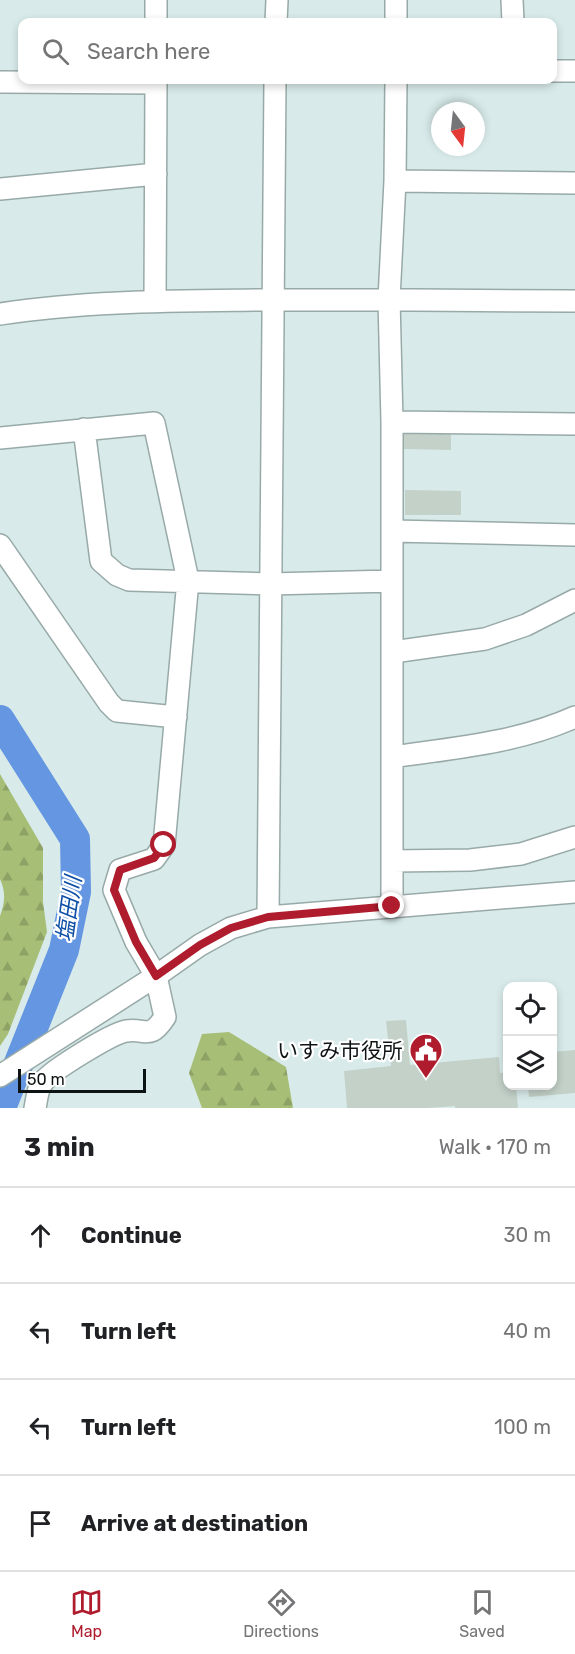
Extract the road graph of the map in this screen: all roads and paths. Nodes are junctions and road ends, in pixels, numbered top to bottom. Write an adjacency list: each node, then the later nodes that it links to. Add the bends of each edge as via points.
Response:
1 (156, 0): 5 (street)
2 (277, 0): 6 (street)
3 (396, 0): 7 (street)
4 (512, 0): 8 (street)
5 (156, 18)
6 (276, 18)
7 (396, 18)
8 (513, 18)
9 (557, 71): 10 (street)
10 (575, 71)
11 (0, 82): 12 (street)
12 (18, 82)
13 (156, 84): 16 (street)
14 (275, 84): 21 (street)
15 (396, 84): 17 (street)
16 (156, 174): 19 (street); 22 (street)
17 (395, 180): 18 (street); 20 (street)
18 (575, 183)
19 (0, 189)
20 (389, 299): 21 (street); 23 (street); 25 (street)
21 (272, 300): 22 (street); 34 (street)
22 (155, 301): 24 (street)
23 (575, 301)
24 (0, 314)
25 (392, 422): 26 (street); 29 (street)
26 (575, 424)
27 (84, 429): 28 (street); 32 (street, via 101,561 129,580); 32 (street, via 154,423)
28 (0, 438)
29 (392, 531): 30 (street); 33 (street)
30 (575, 535)
31 (0, 545): 37 (street, via 117,711)
32 (188, 580): 34 (street); 37 (street)
33 (392, 581): 34 (street); 36 (street)
34 (270, 584): 44 (street)
35 (575, 600): 36 (street, via 526,625 485,639)
36 (393, 652): 39 (street)
37 (176, 717): 45 (street, via 164,845 154,858 120,870 114,890 136,942)
38 (575, 717): 39 (street, via 504,741)
39 (392, 757): 41 (street)
40 (575, 837): 41 (street, via 521,854 470,860)
41 (392, 861): 43 (street)
42 (575, 892): 43 (street)
43 (392, 906): 44 (street)
44 (268, 917): 45 (street, via 231,928)
45 (156, 976): 46 (street); 47 (street, via 165,1017 157,1028 147,1033 126,1031 75,1058 44,1081)
46 (0, 1076)
47 (35, 1108)

